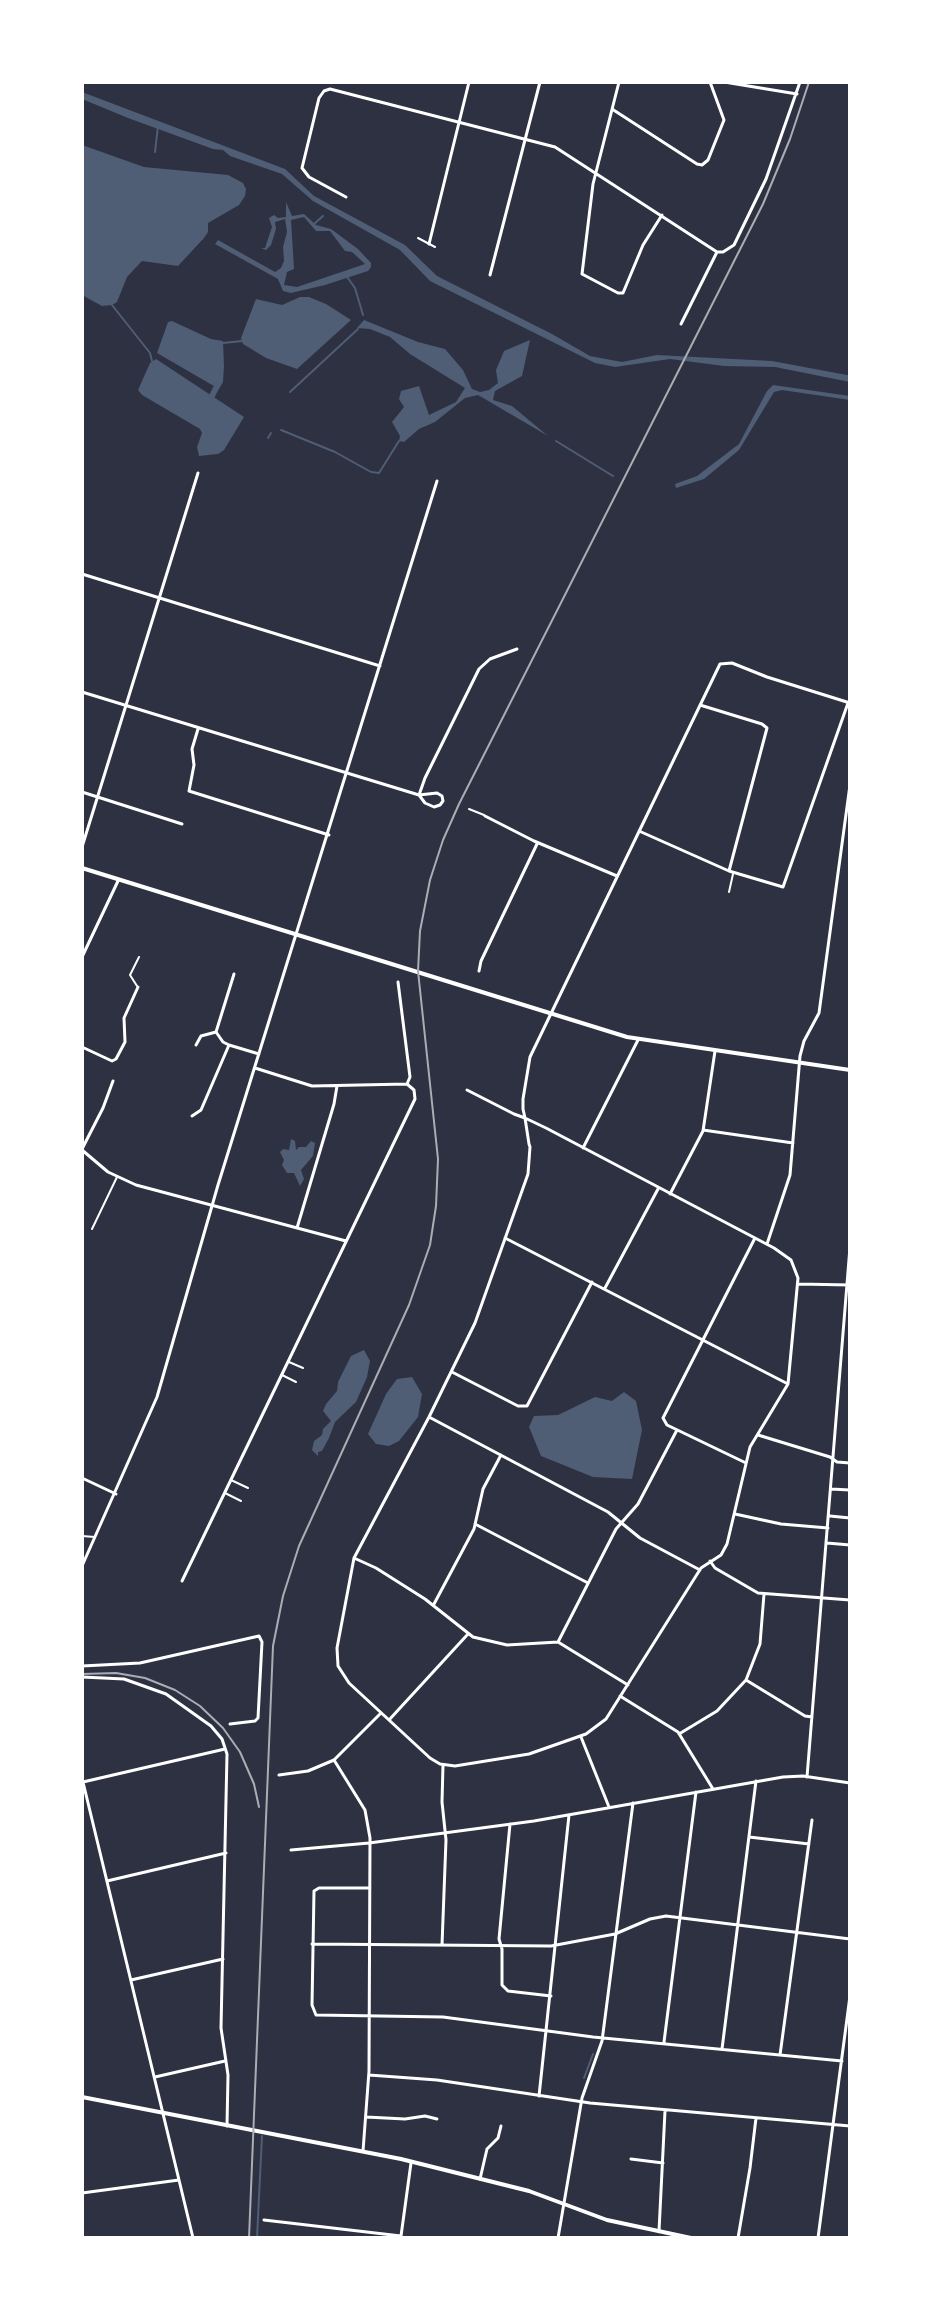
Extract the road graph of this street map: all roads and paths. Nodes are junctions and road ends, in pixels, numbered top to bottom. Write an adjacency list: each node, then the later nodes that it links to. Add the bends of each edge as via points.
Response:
1 (469, 82): 9 (street)
2 (540, 82): 10 (street)
3 (619, 82): 8 (street)
4 (710, 82): 8 (street, via 724,120 702,165)
5 (724, 82): 7 (street)
6 (800, 82): 7 (street)
7 (797, 94): 17 (street, via 766,179 734,244 729,251)
8 (612, 109): 11 (street)
9 (459, 121): 10 (street); 12 (street, via 324,91 302,168); 15 (street)
10 (525, 138): 11 (street, via 560,149); 18 (street)
11 (596, 171): 13 (street); 13 (street, via 581,268 585,276 623,293)
12 (346, 197)
13 (662, 215): 17 (street)
14 (418, 238): 15 (lane)
15 (429, 244): 16 (lane)
16 (435, 247)
17 (717, 252): 19 (street)
18 (490, 275)
19 (681, 324)
20 (198, 473): 23 (street)
21 (437, 481): 25 (street)
22 (82, 574): 23 (street)
23 (160, 598): 25 (street); 29 (street)
24 (517, 649): 34 (street, via 479,669)
25 (380, 666): 31 (street)
26 (82, 692): 29 (street)
27 (849, 703): 28 (street, via 725,662 718,665); 44 (street, via 783,887)
28 (699, 705): 39 (street); 44 (street, via 767,727)
29 (126, 706): 30 (street); 35 (street)
30 (198, 729): 31 (street); 40 (street, via 189,791)
31 (347, 774): 34 (street); 40 (street)
32 (850, 785): 63 (street, via 820,1009)
33 (82, 792): 35 (street)
34 (419, 795): 34 (street, via 434,807 443,801 437,793)
35 (98, 798): 38 (street); 42 (street)
36 (469, 809): 37 (lane)
37 (485, 816): 41 (street)
38 (182, 824)
39 (639, 831): 44 (street); 45 (street)
40 (329, 835): 48 (street)
41 (538, 843): 45 (street); 51 (street)
42 (82, 847)
43 (82, 868): 46 (street)
44 (731, 872): 47 (lane)
45 (617, 876): 55 (street)
46 (119, 880): 48 (street); 49 (street)
47 (729, 892)
48 (297, 935): 55 (street); 62 (street)
49 (82, 957)
50 (139, 957): 54 (lane, via 130,975)
51 (479, 971)
52 (234, 974): 56 (street)
53 (398, 982): 67 (street)
54 (138, 987): 60 (street, via 124,1018 125,1042 118,1056 112,1061)
55 (550, 1013): 57 (street); 71 (street, via 527,1068)
56 (216, 1032): 58 (street, via 201,1036); 59 (street)
57 (638, 1040): 61 (street); 74 (street)
58 (196, 1045)
59 (229, 1045): 62 (street); 70 (street, via 201,1110)
60 (82, 1047)
61 (715, 1051): 63 (street); 72 (street)
62 (259, 1054): 64 (street)
63 (799, 1063): 65 (street); 73 (street)
64 (255, 1068): 68 (street, via 312,1086); 79 (street)
65 (850, 1070)
66 (113, 1081): 75 (street)
67 (407, 1084): 68 (street); 84 (street, via 415,1099)
68 (337, 1085): 80 (street)
69 (467, 1090): 71 (street)
70 (192, 1116)
71 (525, 1118): 74 (street); 82 (street, via 529,1169)
72 (703, 1130): 73 (street); 78 (street)
73 (793, 1143): 85 (street, via 788,1185)
74 (583, 1148): 77 (street)
75 (82, 1149): 76 (street)
76 (117, 1177): 79 (street); 81 (lane)
77 (659, 1188): 78 (street); 90 (street)
78 (670, 1194): 83 (street)
79 (212, 1205): 80 (street); 111 (street, via 157,1397)
80 (297, 1228): 84 (street)
81 (92, 1229)
82 (505, 1238): 87 (street); 94 (street, via 475,1323)
83 (755, 1238): 85 (street); 91 (street)
84 (346, 1241): 92 (street)
85 (767, 1244): 88 (street, via 797,1269)
86 (850, 1247): 89 (street)
87 (592, 1282): 90 (street); 94 (street, via 528,1405 518,1406)
88 (797, 1284): 89 (street); 97 (street)
89 (848, 1285): 102 (street)
90 (605, 1288): 91 (street)
91 (703, 1341): 97 (street); 99 (street, via 663,1417)
92 (288, 1361): 93 (lane); 95 (street)
93 (303, 1368)
94 (451, 1371): 98 (street)
95 (281, 1375): 96 (lane); 106 (street)
96 (296, 1382)
97 (788, 1384): 100 (street)
98 (429, 1417): 101 (street); 123 (street)
99 (677, 1430): 103 (street); 116 (street, via 638,1504)
100 (758, 1435): 102 (street); 103 (street)
101 (501, 1455): 116 (street); 117 (street, via 483,1489)
102 (833, 1459): 104 (street); 108 (street)
103 (746, 1463): 113 (street)
104 (850, 1463)
105 (82, 1478): 111 (street)
106 (230, 1480): 107 (lane); 110 (street)
107 (248, 1488)
108 (831, 1489): 109 (street); 114 (street)
109 (850, 1490)
110 (223, 1493): 112 (lane); 127 (street)
111 (116, 1494): 120 (street)
112 (241, 1501)
113 (735, 1514): 118 (street); 124 (street, via 727,1546)
114 (829, 1516): 115 (street); 118 (street)
115 (850, 1518)
116 (621, 1522): 126 (street); 128 (street)
117 (475, 1524): 128 (street); 132 (street)
118 (828, 1528): 121 (street)
119 (82, 1536): 120 (lane)
120 (96, 1538): 125 (street)
121 (827, 1543): 122 (street); 130 (street)
122 (850, 1545)
123 (354, 1558): 132 (street); 140 (street, via 338,1666 344,1679)
124 (710, 1561): 126 (street); 129 (street)
125 (82, 1566)
126 (700, 1570): 138 (street)
127 (182, 1581)
128 (588, 1583): 134 (street)
129 (764, 1594): 130 (street); 137 (street, via 760,1644)
130 (822, 1598): 131 (street); 141 (street)
131 (850, 1600)
132 (434, 1605): 133 (street)
133 (468, 1634): 134 (street, via 507,1645); 142 (street)
134 (558, 1642): 138 (street)
135 (82, 1666): 143 (street, via 151,1661 256,1636 262,1642 258,1718)
136 (82, 1677): 146 (street, via 127,1680 163,1692 207,1722)
137 (746, 1680): 141 (street); 144 (street, via 716,1712)
138 (628, 1685): 139 (street)
139 (620, 1696): 144 (street); 145 (street, via 602,1724)
140 (381, 1713): 142 (street); 147 (street)
141 (812, 1717): 150 (street)
142 (389, 1720): 148 (street)
143 (230, 1724)
144 (679, 1734): 154 (street)
145 (580, 1737): 148 (street, via 515,1758); 157 (street)
146 (225, 1749): 151 (street); 166 (street)
147 (334, 1760): 149 (street); 163 (street, via 365,1810)
148 (443, 1765): 161 (street)
149 (279, 1775)
150 (807, 1777): 152 (street); 153 (street)
151 (82, 1780): 167 (street)
152 (756, 1781): 154 (street); 162 (street)
153 (850, 1783)
154 (713, 1789): 155 (street)
155 (696, 1792): 156 (street); 169 (street)
156 (633, 1803): 157 (street); 172 (street)
157 (609, 1807): 158 (street)
158 (569, 1815): 160 (street); 178 (street)
159 (812, 1820): 164 (street)
160 (510, 1824): 161 (street); 177 (street)
161 (446, 1833): 163 (street); 176 (street)
162 (749, 1837): 164 (street); 170 (street)
163 (369, 1843): 165 (street); 168 (street)
164 (809, 1844): 171 (street)
165 (291, 1850)
166 (226, 1853): 167 (street); 179 (street)
167 (107, 1881): 180 (street)
168 (370, 1888): 174 (street, via 315,1890); 175 (street)
169 (680, 1917): 170 (street); 172 (street, via 655,1917); 186 (street)
170 (738, 1925): 171 (street); 187 (street)
171 (797, 1932): 173 (street); 188 (street)
172 (615, 1934): 178 (street); 185 (street)
173 (850, 1939)
174 (312, 1944): 175 (street); 183 (street, via 313,2013)
175 (370, 1944): 176 (street); 183 (street)
176 (442, 1945): 177 (street)
177 (500, 1945): 178 (street); 181 (street, via 504,1988)
178 (557, 1945): 181 (street)
179 (223, 1959): 180 (street); 189 (street, via 221,2030)
180 (131, 1980): 192 (street)
181 (551, 1996): 184 (street)
182 (850, 1996): 190 (street)
183 (369, 2016): 184 (street, via 443,2017); 191 (street)
184 (547, 2031): 185 (street); 193 (street)
185 (602, 2038): 186 (street); 195 (street)
186 (664, 2044): 187 (street)
187 (722, 2049): 188 (street)
188 (780, 2055): 190 (street)
189 (226, 2060): 192 (street); 202 (street)
190 (842, 2061): 201 (street)
191 (369, 2075): 193 (street); 198 (street)
192 (155, 2077): 197 (street)
193 (539, 2096): 195 (street)
194 (82, 2097): 197 (street)
195 (581, 2102): 196 (street); 212 (street)
196 (666, 2110): 199 (street); 208 (street)
197 (163, 2113): 202 (street); 210 (street)
198 (366, 2117): 200 (street); 205 (street)
199 (756, 2118): 201 (street); 218 (street)
200 (437, 2119)
201 (833, 2125): 204 (street); 219 (street)
202 (227, 2126): 205 (street)
203 (501, 2126): 209 (street, via 487,2149)
204 (850, 2126)
205 (363, 2151): 207 (street)
206 (631, 2159): 208 (street)
207 (411, 2161): 209 (street); 213 (street, via 403,2233 398,2237)
208 (663, 2163): 214 (street)
209 (480, 2179): 212 (street)
210 (179, 2180): 211 (street); 215 (street)
211 (82, 2193)
212 (564, 2204): 214 (street); 216 (street)
213 (264, 2220)
214 (659, 2231): 217 (street)
215 (193, 2238)
216 (558, 2238)
217 (691, 2238)
218 (738, 2238)
219 (818, 2238)

